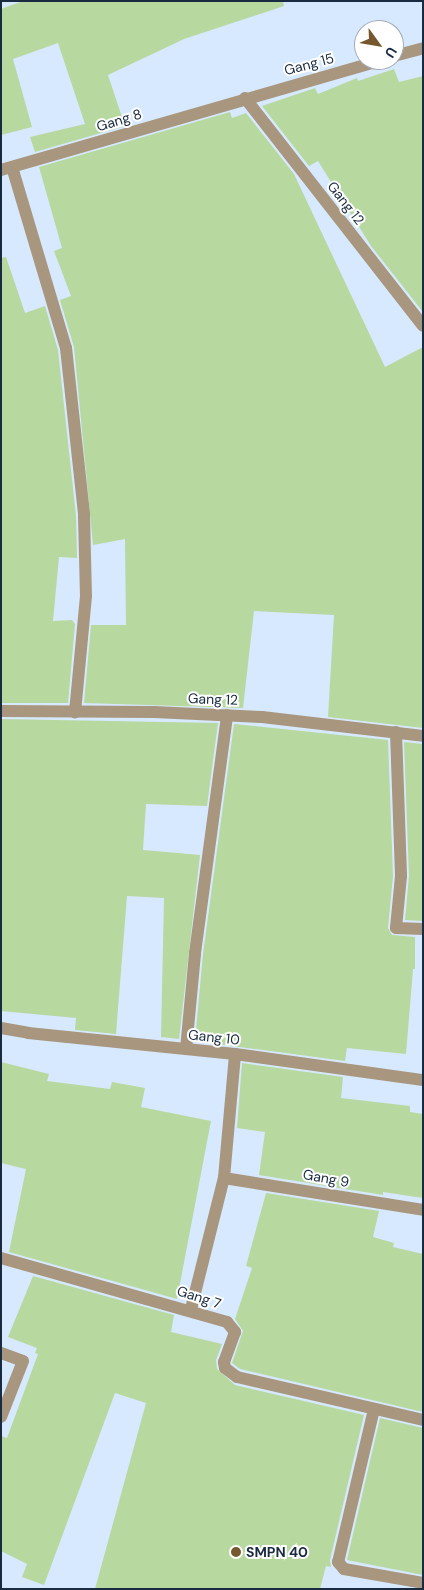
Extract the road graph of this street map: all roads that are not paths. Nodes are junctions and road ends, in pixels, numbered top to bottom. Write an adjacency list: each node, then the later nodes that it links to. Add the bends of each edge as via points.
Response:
1 (423, 48): 2 (street)
2 (404, 53)
3 (354, 68): 4 (street, Gang 15)
4 (245, 98): 5 (street, Gang 8); 6 (street, Gang 12)
5 (6, 168): 8 (street, via 66,348 84,515 86,596)
6 (423, 326)
7 (1, 711): 8 (street, Gang 12)
8 (75, 712): 9 (street, Gang 12)
9 (227, 715): 10 (street, Gang 12); 14 (street, via 194,953)
10 (396, 732): 11 (street, Gang 12); 12 (street, via 401,876 396,928)
11 (423, 736)
12 (423, 929)
13 (1, 1028): 14 (street, Gang 10, via 28,1034)
14 (186, 1049): 15 (street, Gang 10)
15 (235, 1054): 16 (street, Gang 10); 17 (street)
16 (423, 1080)
17 (224, 1178): 18 (street, Gang 9); 20 (street)
18 (423, 1210)
19 (1, 1258): 20 (street, Gang 7)
20 (191, 1309): 22 (street, Gang 7, via 232,1326 235,1332 224,1362 230,1373)
21 (1, 1353): 23 (street, via 23,1361)
22 (374, 1408): 24 (street, Gang 7); 25 (street, via 338,1562 344,1569)
23 (1, 1417)
24 (423, 1420)
25 (423, 1583)

